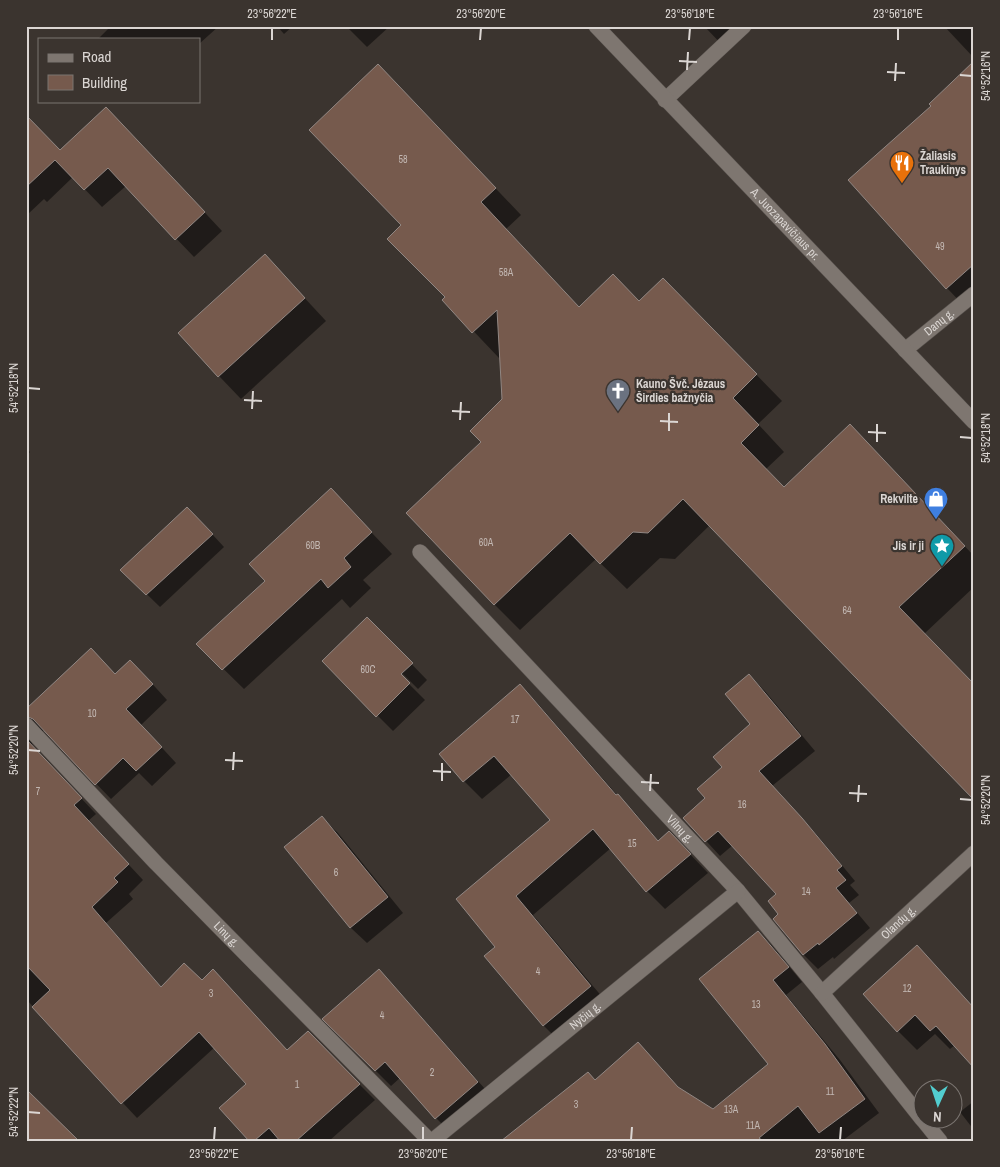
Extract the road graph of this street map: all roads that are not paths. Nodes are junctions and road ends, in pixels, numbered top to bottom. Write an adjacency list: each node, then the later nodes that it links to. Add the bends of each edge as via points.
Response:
1 (596, 26): 3 (street, A. Juozapavičiaus pr.)
2 (744, 26): 3 (street)
3 (665, 100): 5 (street, A. Juozapavičiaus pr.)
4 (974, 294): 5 (street, Danų g.)
5 (905, 350): 6 (street, A. Juozapavičiaus pr.)
6 (974, 422)
7 (420, 552): 10 (street, Vilnų g.)
8 (26, 725): 14 (street, Linų g., via 156,864)
9 (974, 853): 11 (street, Olandų g.)
10 (738, 891): 11 (street, Vilnų g.); 14 (street, Nyčių g.)
11 (822, 993): 12 (street, Vilnų g.)
12 (912, 1105)
13 (932, 1130): 15 (street, Vilnų g.)
14 (431, 1141)
15 (940, 1141)

